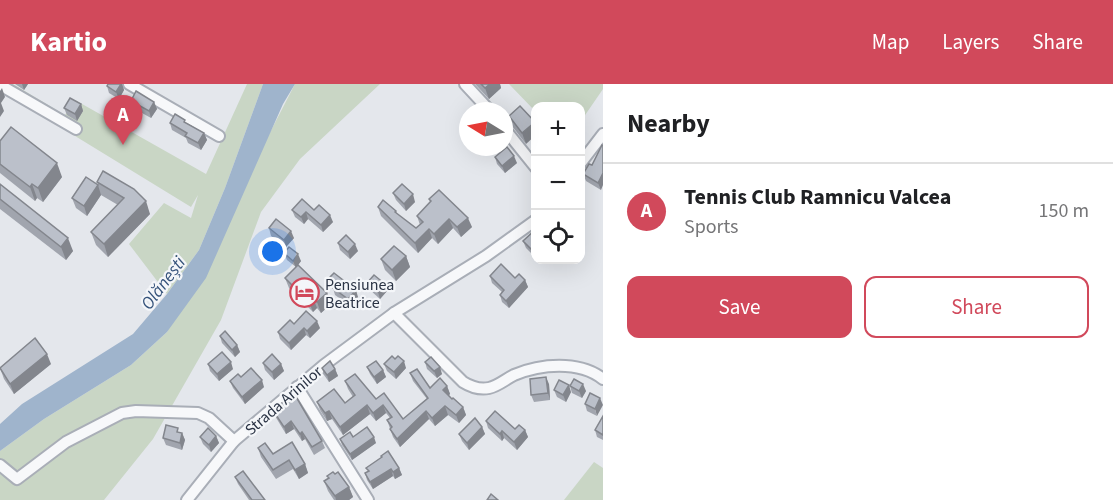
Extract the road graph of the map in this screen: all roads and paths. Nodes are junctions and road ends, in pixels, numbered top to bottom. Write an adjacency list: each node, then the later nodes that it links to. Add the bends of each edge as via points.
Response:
1 (129, 84): 7 (street)
2 (465, 84): 4 (street)
3 (0, 85): 5 (street)
4 (482, 102)
5 (76, 129)
6 (603, 134): 9 (street)
7 (219, 136)
8 (513, 139): 10 (street)
9 (585, 157)
10 (531, 162)
11 (531, 224): 12 (street, Strada Arinilor)
12 (394, 314): 13 (street, via 471,387 491,388 525,372 562,365); 14 (street, Strada Arinilor)
13 (603, 379)
14 (297, 387): 15 (street, Strada Arinilor); 18 (street)
15 (234, 441): 16 (street, Strada Arinilor, via 198,413 136,411 122,413 66,441 17,479); 17 (street)
16 (0, 465)
17 (187, 500)
18 (368, 500)

